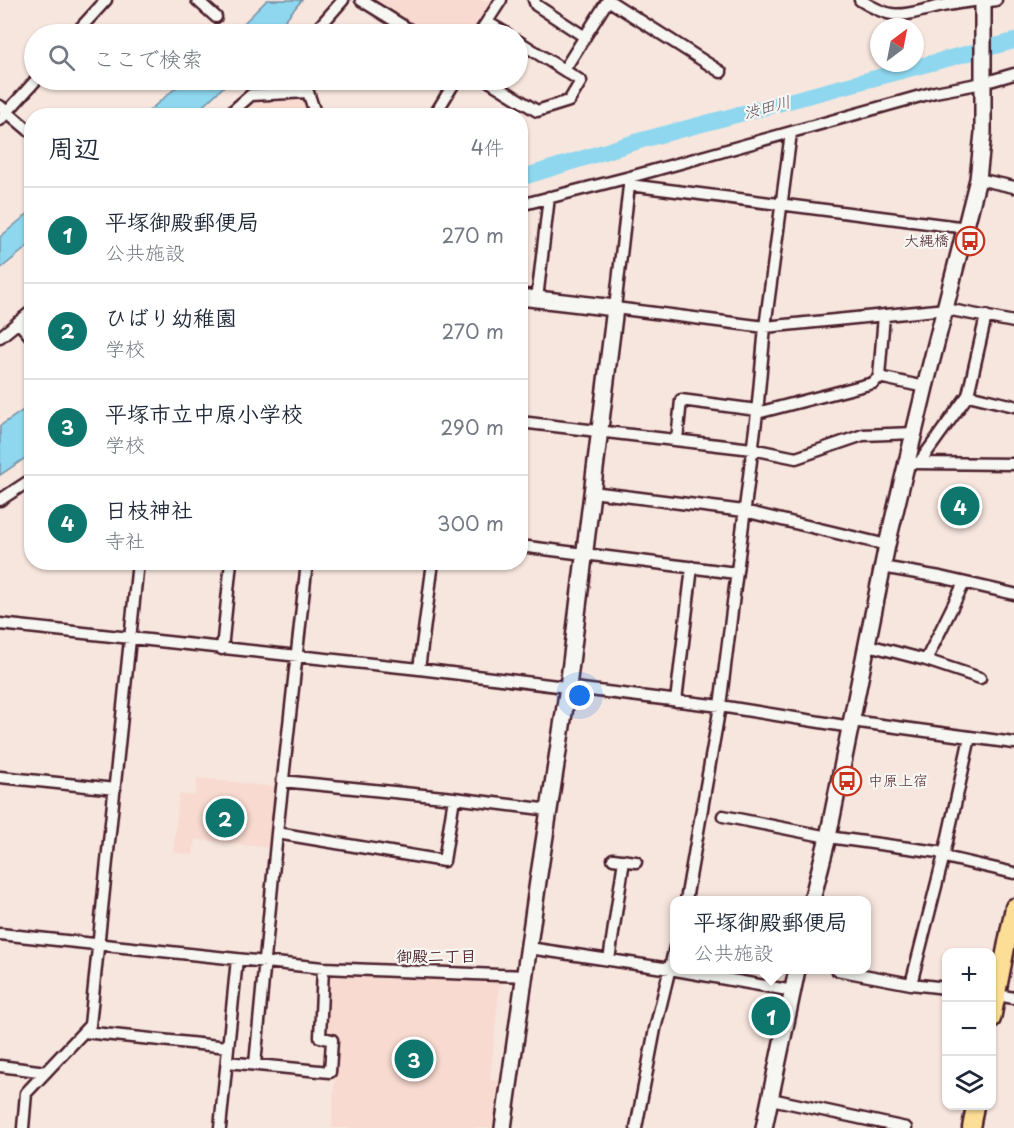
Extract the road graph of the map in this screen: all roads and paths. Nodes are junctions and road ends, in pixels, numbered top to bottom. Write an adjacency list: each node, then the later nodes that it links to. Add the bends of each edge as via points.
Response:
1 (106, 0): 12 (street)
2 (197, 0): 10 (street)
3 (343, 0): 13 (street)
4 (361, 0): 14 (street)
5 (501, 0): 11 (street)
6 (534, 0): 16 (street)
7 (608, 0): 16 (street); 19 (street)
8 (860, 0): 9 (street, via 885,13 904,15)
9 (985, 2): 21 (street)
10 (216, 17)
11 (487, 22): 15 (street)
12 (84, 24)
13 (323, 24)
14 (400, 24)
15 (490, 24)
16 (585, 37): 18 (street)
17 (528, 47): 18 (street)
18 (564, 70): 24 (street, via 581,81 569,101 537,111)
19 (721, 72)
20 (1014, 74): 21 (street)
21 (983, 81): 31 (street); 32 (street)
22 (25, 90): 29 (street)
23 (450, 90): 28 (street)
24 (503, 90)
25 (308, 92): 26 (street, via 251,95); 27 (street)
26 (236, 108)
27 (313, 108)
28 (439, 108)
29 (2, 112): 30 (street)
30 (24, 128)
31 (791, 133): 33 (street); 37 (street)
32 (978, 179): 34 (street); 38 (street)
33 (630, 181): 35 (street); 37 (street); 41 (street)
34 (1014, 187)
35 (549, 197): 36 (street); 40 (street)
36 (528, 202)
37 (782, 204): 38 (street); 48 (street)
38 (967, 228): 42 (street)
39 (528, 298): 40 (street)
40 (537, 299): 41 (street)
41 (615, 308): 48 (street); 57 (street)
42 (946, 309): 43 (street); 44 (street); 52 (street)
43 (884, 315): 48 (street); 51 (street)
44 (986, 316): 47 (street); 53 (street)
45 (24, 317): 46 (street)
46 (18, 322): 49 (street); 50 (street)
47 (1014, 322)
48 (765, 327): 55 (street)
49 (24, 329)
50 (0, 337)
51 (879, 378): 52 (street); 55 (street, via 873,383)
52 (925, 387): 58 (street)
53 (968, 395): 54 (street); 61 (street)
54 (1014, 406)
55 (757, 411): 59 (street, via 681,400); 60 (street)
56 (528, 423): 57 (street)
57 (600, 431): 59 (street); 64 (street)
58 (914, 433): 60 (street, via 863,435 796,458); 61 (street)
59 (677, 440): 60 (street)
60 (752, 449): 66 (street)
61 (913, 463): 62 (street); 67 (street)
62 (1014, 464)
63 (24, 484): 65 (street)
64 (592, 492): 66 (street); 69 (street)
65 (0, 500)
66 (744, 511): 67 (street); 76 (street)
67 (887, 544): 71 (street)
68 (528, 547): 69 (street)
69 (585, 554): 70 (street); 87 (street)
70 (692, 567): 76 (street); 88 (street)
71 (882, 567): 77 (street); 81 (street)
72 (137, 570): 80 (street)
73 (230, 570): 82 (street)
74 (306, 570): 83 (street)
75 (432, 570): 85 (street)
76 (736, 573): 89 (street)
77 (964, 583): 78 (street); 84 (street)
78 (1014, 594)
79 (0, 624): 80 (street)
80 (131, 639): 82 (street); 95 (street)
81 (868, 645): 84 (street); 90 (street)
82 (222, 649): 83 (street)
83 (297, 657): 85 (street); 94 (street)
84 (926, 660): 86 (street)
85 (419, 669): 87 (street)
86 (980, 678)
87 (568, 687): 88 (street); 97 (street)
88 (676, 701): 89 (street)
89 (720, 706): 90 (street); 104 (street)
90 (852, 724): 91 (street); 100 (street)
91 (970, 737): 92 (street); 101 (street)
92 (1014, 743)
93 (0, 777): 95 (street)
94 (282, 781): 96 (street); 99 (street)
95 (116, 789): 108 (street)
96 (454, 798): 97 (street); 99 (street, via 444,861)
97 (550, 810): 109 (street)
98 (723, 816): 100 (street)
99 (277, 833): 112 (street)
100 (828, 837): 101 (street); 105 (street)
101 (944, 855): 103 (street); 119 (street)
102 (624, 860): 111 (street)
103 (1014, 873)
104 (687, 896)
105 (813, 896)
106 (1014, 907): 120 (main road)
107 (0, 934): 108 (street)
108 (99, 945): 110 (street); 125 (street, via 90,1025)
109 (530, 948): 111 (street); 118 (street)
110 (237, 959): 112 (street); 126 (street)
111 (609, 960): 114 (street)
112 (265, 962): 113 (street); 128 (street)
113 (323, 968): 118 (street); 128 (street, via 320,1037 332,1040 330,1072)
114 (670, 969): 136 (street)
115 (698, 974): 122 (street)
116 (796, 974): 122 (street)
117 (862, 974): 119 (street)
118 (526, 976): 135 (street)
119 (911, 984): 121 (street)
120 (996, 985)
121 (942, 988)
122 (792, 991): 131 (street)
123 (996, 994): 124 (street)
124 (1014, 998)
125 (84, 1032): 126 (street); 130 (street)
126 (228, 1047): 127 (street)
127 (227, 1062): 128 (street); 134 (street)
128 (255, 1064)
129 (0, 1066): 130 (street)
130 (46, 1072): 133 (street, via 26,1093)
131 (771, 1099): 137 (street); 138 (street)
132 (974, 1110): 139 (main road)
133 (23, 1128)
134 (220, 1128)
135 (503, 1128)
136 (636, 1128)
137 (764, 1128)
138 (906, 1128)
139 (971, 1128)

